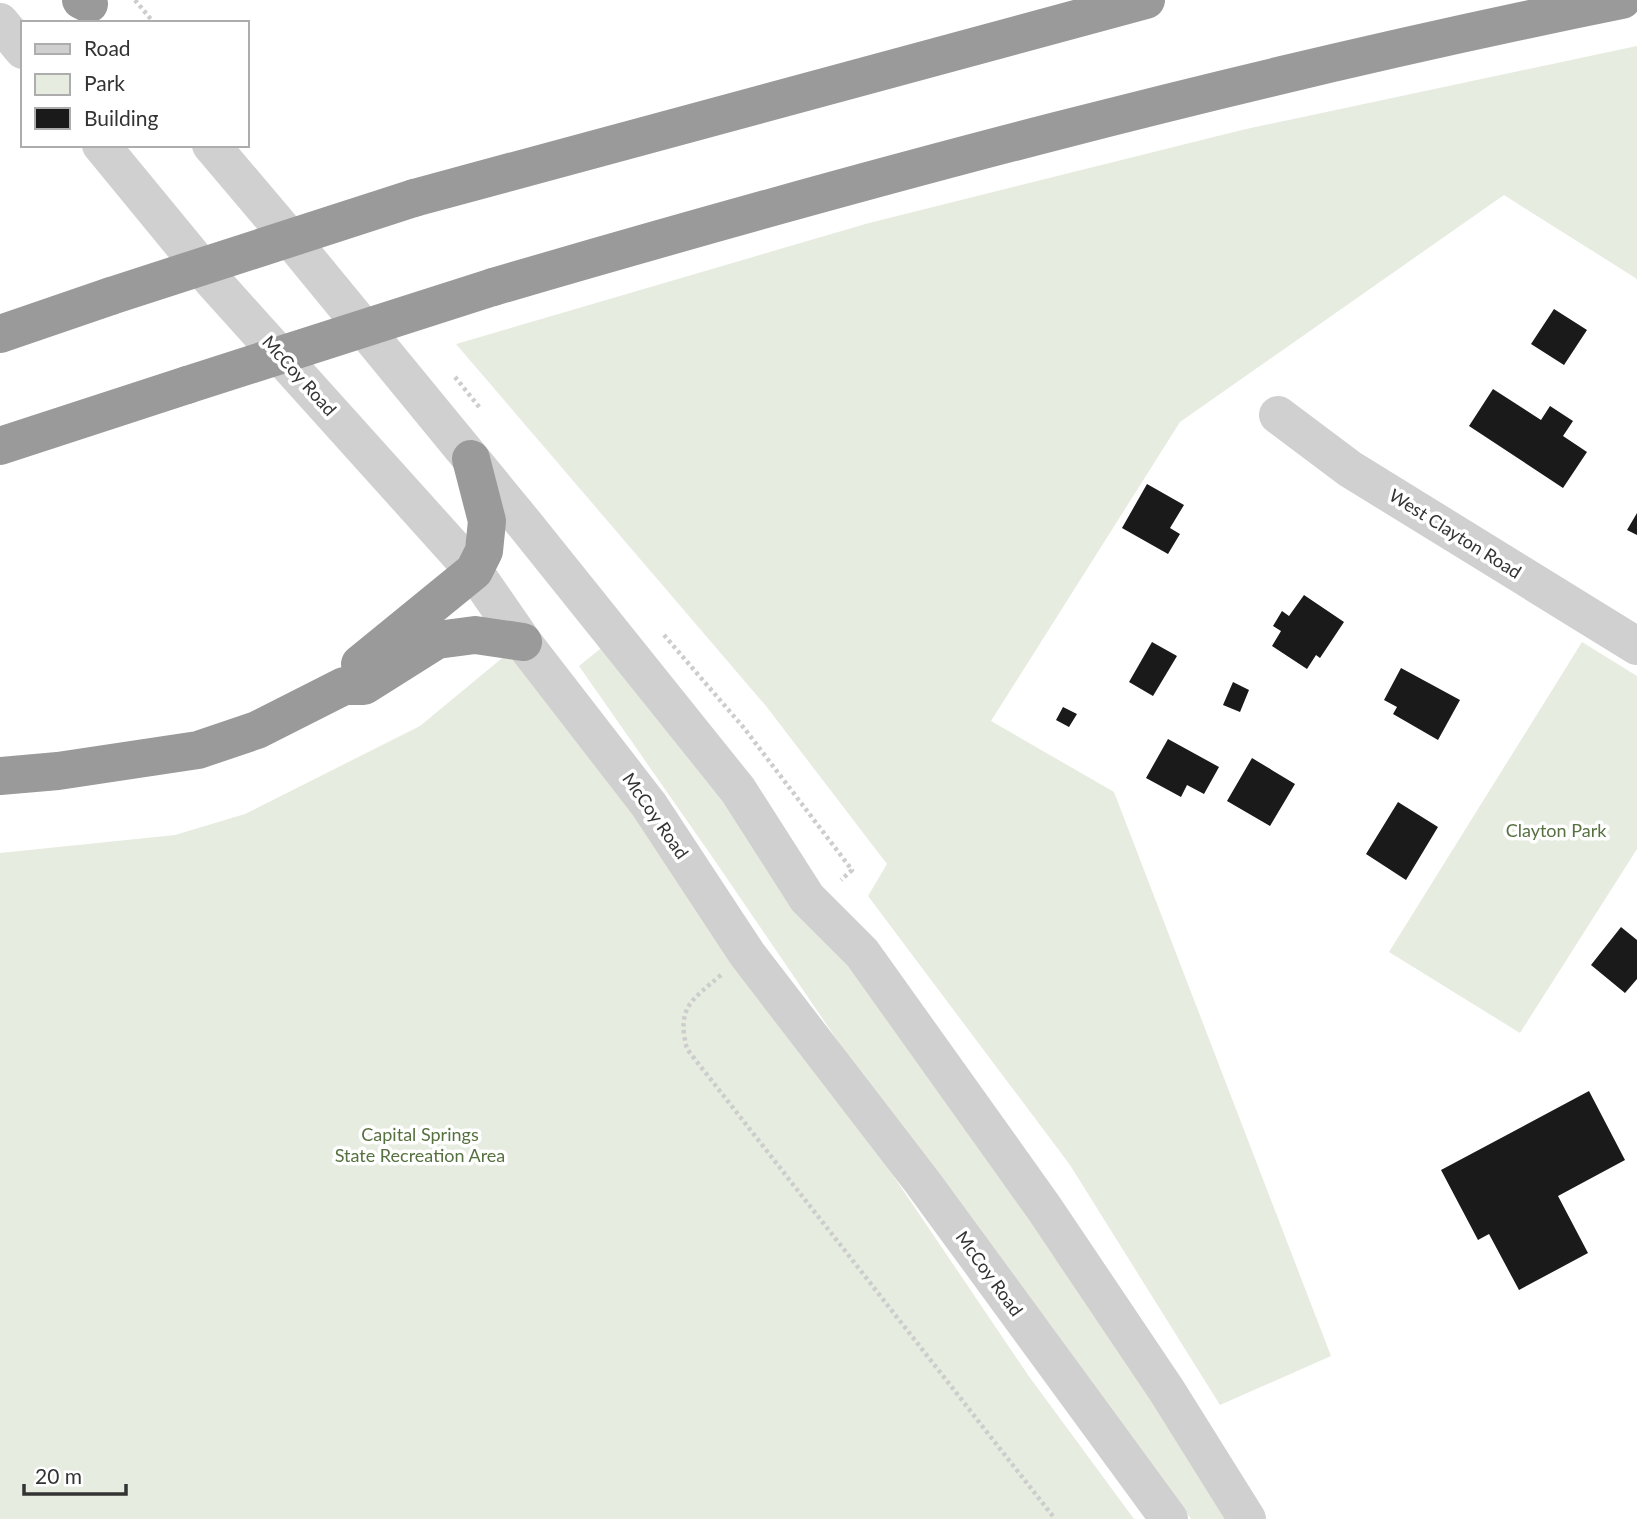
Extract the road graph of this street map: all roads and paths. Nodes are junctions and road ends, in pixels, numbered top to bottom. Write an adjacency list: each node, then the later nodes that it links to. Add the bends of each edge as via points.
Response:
1 (135, 0): 4 (path)
2 (1146, 0): 9 (highway, bridge, via 414,198)
3 (1622, 0): 11 (highway, bridge, via 1195,95 718,221 493,287)
4 (152, 21)
5 (0, 22): 6 (street)
6 (21, 48)
7 (103, 147): 13 (street, McCoy Road, via 212,280)
8 (213, 147): 12 (street)
9 (0, 334)
10 (1278, 415): 15 (street, West Clayton Road, via 1350,470)
11 (0, 446)
12 (471, 459): 13 (highway, via 487,521 484,551); 19 (street, via 738,790 807,898 862,953 1060,1231)
13 (474, 571): 14 (street, McCoy Road); 16 (highway, via 353,670)
14 (523, 642): 16 (highway, via 475,635 437,640 364,687); 18 (street, McCoy Road, via 649,805 747,954)
15 (1637, 646)
16 (344, 686): 17 (highway, via 257,730 198,750)
17 (0, 776)
18 (1169, 1519)
19 (1247, 1519)

